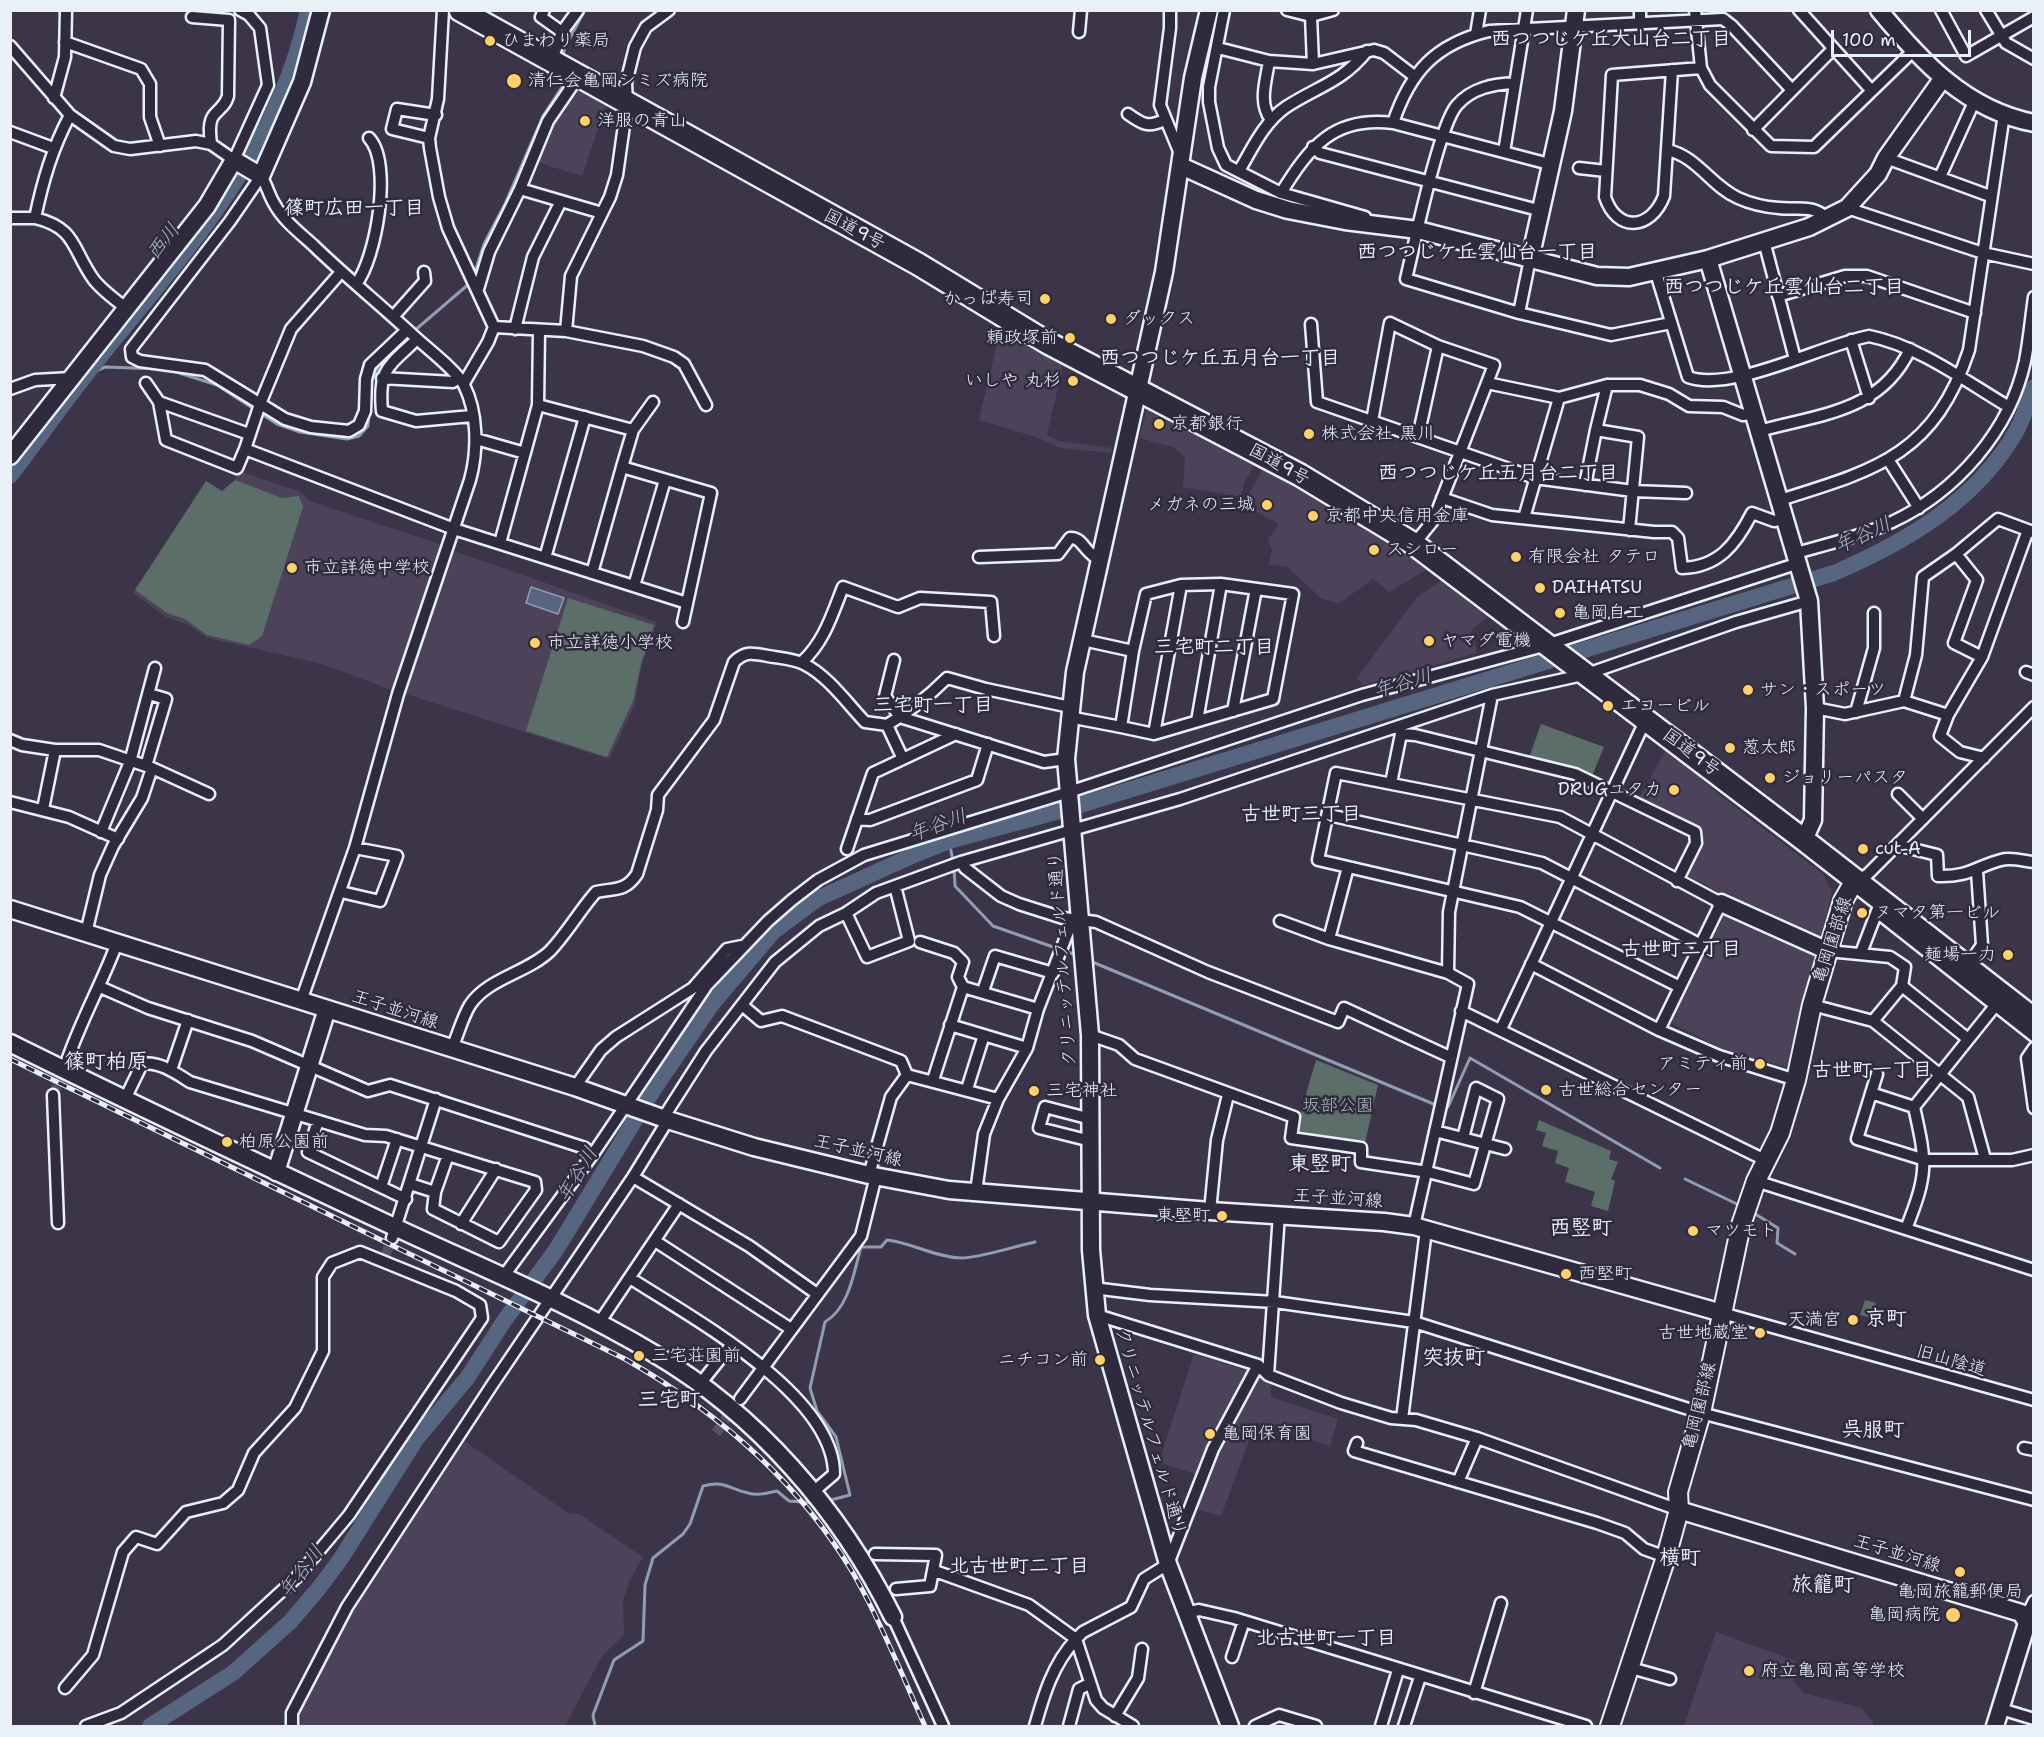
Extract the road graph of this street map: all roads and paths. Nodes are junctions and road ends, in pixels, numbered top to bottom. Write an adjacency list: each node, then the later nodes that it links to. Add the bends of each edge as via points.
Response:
1 (66, 10): 34 (street)
2 (240, 10): 76 (street, via 261,28 268,85)
3 (321, 10): 81 (street, via 302,82)
4 (443, 10): 58 (street)
5 (460, 10): 42 (highway, 国道9号)
6 (544, 10): 30 (street, via 541,17)
7 (578, 10): 30 (street)
8 (669, 10): 54 (street, via 646,27 635,47 626,83)
9 (1081, 10): 31 (street)
10 (1170, 10): 59 (street, via 1161,86)
11 (1209, 10): 75 (street, クリニッテルフェルド通り, via 1193,78)
12 (1224, 10): 36 (street)
13 (1287, 10): 24 (street)
14 (1333, 10): 24 (street)
15 (1480, 10): 32 (street)
16 (1527, 10): 29 (street)
17 (1576, 10): 28 (street)
18 (1640, 10): 27 (street)
19 (1798, 10): 37 (street)
20 (1941, 10): 33 (street, via 1966,56)
21 (1986, 10): 33 (street)
22 (1886, 13): 38 (street)
23 (1696, 15): 27 (street); 44 (street); 50 (street, via 1723,19 1732,26)
24 (1311, 16): 43 (street)
25 (192, 17): 68 (street, via 229,20 228,96 210,123)
26 (2034, 17): 33 (street)
27 (1640, 23): 28 (street)
28 (1574, 28): 29 (street); 77 (street)
29 (1524, 29): 32 (street); 49 (street)
30 (562, 32): 42 (street)
31 (1078, 32)
32 (1476, 34): 46 (street, via 1432,59)
33 (2001, 36): 40 (street)
34 (65, 42): 52 (street); 69 (street, via 141,69 150,84 150,117)
35 (10, 46): 52 (street)
36 (1218, 48): 41 (street); 79 (street, via 1209,102 1222,156 1226,165)
37 (1833, 50): 50 (street); 51 (street)
38 (1914, 50): 48 (street); 51 (street)
39 (1367, 51): 43 (street); 46 (street, via 1384,53); 60 (street, via 1355,67 1330,85 1286,107)
40 (2034, 59)
41 (1269, 61): 43 (street); 60 (street, via 1263,100)
42 (551, 63): 47 (highway, 国道9号)
43 (1313, 64)
44 (1701, 68): 45 (street); 63 (street, via 1710,85)
45 (1672, 70): 72 (street); 80 (street, via 1612,75)
46 (1414, 76): 61 (street)
47 (578, 77): 54 (highway, 国道9号); 84 (street, via 548,121)
48 (1943, 78): 53 (street); 74 (street)
49 (1515, 83): 65 (street, via 1493,84 1472,93 1456,106); 73 (street)
50 (1792, 90): 63 (street)
51 (1871, 90): 63 (street, via 1814,147 1771,146)
52 (54, 98): 57 (street)
53 (1974, 102): 56 (street); 82 (street)
54 (627, 104): 90 (street, via 617,175); 132 (highway, 国道9号)
55 (1128, 114): 59 (street, via 1144,125)
56 (2004, 114): 62 (street); 86 (street)
57 (70, 115): 69 (street, via 114,146); 71 (street)
58 (436, 116): 67 (street); 67 (street, via 397,109 392,129)
59 (1164, 120): 75 (street)
60 (1271, 120): 79 (street)
61 (1393, 123): 65 (street); 70 (street, via 1369,120 1352,125)
62 (2034, 123)
63 (1753, 130)
64 (10, 132): 71 (street)
65 (1443, 137): 73 (street); 83 (street)
66 (369, 138): 103 (street, via 375,144 382,184 369,261)
67 (429, 138): 104 (street, via 448,228)
68 (211, 144): 69 (street, via 196,141); 76 (street)
69 (160, 146)
70 (1313, 147): 83 (street, via 1320,153); 85 (street)
71 (53, 148): 92 (street)
72 (1667, 150): 80 (street, via 1664,196 1659,210 1640,223 1617,217 1608,208); 93 (street, via 1688,158 1720,188 1739,198 1779,208 1811,209 1823,215)
73 (1504, 152): 77 (street)
74 (1886, 158): 82 (street); 88 (street, via 1878,174)
75 (1181, 161): 94 (street, via 1256,200 1288,210); 132 (street, クリニッテルフェルド通り, via 1164,272)
76 (237, 162): 81 (street); 107 (street)
77 (1553, 165): 89 (street)
78 (1579, 168): 80 (street)
79 (1239, 171): 85 (street)
80 (1606, 171)
81 (258, 174): 100 (street, via 282,214); 137 (street, via 230,221 131,349 132,357 140,361 205,370)
82 (1940, 177): 86 (street)
83 (1431, 182): 89 (street); 94 (street)
84 (520, 189): 87 (street); 104 (street, via 489,252)
85 (1281, 192): 94 (street)
86 (1990, 196): 96 (street)
87 (561, 201): 90 (street); 114 (street, via 533,257)
88 (1847, 208): 93 (street); 96 (street)
89 (1542, 210): 97 (street)
90 (602, 213): 117 (street, via 571,276)
91 (10, 218): 92 (street)
92 (35, 218): 107 (street, via 59,226 106,294)
93 (1824, 221): 95 (street)
94 (1418, 230): 97 (street); 108 (street, via 1406,279)
95 (1764, 242): 98 (street); 105 (street)
96 (1983, 253): 99 (street); 109 (street)
97 (1530, 259): 102 (street, via 1606,277); 108 (street)
98 (1708, 259): 102 (street); 123 (street)
99 (2034, 264)
100 (341, 272): 103 (street); 137 (street, via 291,329)
101 (424, 272): 110 (street, via 425,281)
102 (1656, 273): 111 (street)
103 (356, 284): 110 (street)
104 (478, 289): 113 (street)
105 (1778, 296): 109 (street, via 1845,276 1867,276); 122 (street)
106 (2034, 297): 140 (street, via 2025,361)
107 (126, 308): 124 (street)
108 (1519, 313): 111 (street, via 1611,335)
109 (1975, 313): 126 (street, via 1970,350)
110 (393, 317): 115 (street)
111 (1671, 323): 123 (street, via 1688,377 1700,382)
112 (1311, 324): 144 (street, via 1317,402)
113 (494, 327): 114 (street); 127 (street)
114 (515, 329): 116 (street)
115 (407, 330): 118 (street); 137 (street, via 370,365 365,411 359,425 349,431 311,427 285,419)
116 (539, 331): 117 (street); 138 (street)
117 (566, 331): 139 (street, via 643,346 674,357 684,364)
118 (417, 339): 125 (street, via 386,369); 127 (street)
119 (1851, 340): 121 (street, via 1869,336); 122 (street); 134 (street)
120 (1438, 346): 129 (street, via 1494,365); 144 (street, via 1390,323); 149 (street)
121 (1910, 349): 126 (street); 134 (street, via 1886,386)
122 (1795, 359): 123 (street)
123 (1743, 375): 141 (street)
124 (73, 378): 131 (street, via 35,380); 154 (street)
125 (382, 378): 127 (street); 142 (street, via 382,411 416,421)
126 (1960, 378): 140 (street); 155 (street, via 1944,407 1922,434)
127 (461, 380): 142 (street)
128 (146, 383): 135 (street)
129 (1487, 383): 133 (street); 152 (street)
130 (1607, 385): 133 (street); 141 (street, via 1640,385 1669,394 1689,406 1723,407 1743,415); 146 (street)
131 (10, 389)
132 (1138, 390): 171 (highway, 国道9号, via 1300,475); 175 (street, クリニッテルフェルド通り)
133 (1559, 398): 157 (street)
134 (1869, 398): 147 (street)
135 (159, 402): 148 (street); 151 (street, via 166,440 237,468)
136 (653, 402): 145 (street)
137 (260, 404): 148 (street)
138 (538, 405): 143 (street); 153 (street)
139 (706, 405)
140 (2009, 407): 164 (street, via 1975,458)
141 (1754, 414): 147 (street)
142 (472, 417): 150 (street)
143 (585, 417): 145 (street); 174 (street)
144 (1372, 421): 149 (street)
145 (633, 430): 156 (street)
146 (1596, 430): 159 (street); 160 (street, via 1638,437)
147 (1759, 430): 163 (street)
148 (249, 434): 151 (street)
149 (1418, 437): 152 (street)
150 (476, 439): 153 (street); 167 (street, via 474,465)
151 (245, 449): 167 (street)
152 (1460, 452): 157 (street); 162 (street)
153 (525, 453): 170 (street)
154 (10, 456)
155 (1889, 460): 163 (street, via 1863,473); 164 (street)
156 (622, 467): 158 (street); 177 (street)
157 (1535, 478): 159 (street); 165 (street)
158 (665, 480): 180 (street); 183 (street, via 711,493)
159 (1585, 485): 160 (street)
160 (1633, 491): 161 (street); 168 (street)
161 (1686, 493)
162 (1442, 498): 165 (street, via 1492,515); 171 (street, via 1431,522)
163 (1780, 500): 166 (street)
164 (1920, 508): 176 (street)
165 (1524, 518): 168 (street)
166 (1786, 519): 168 (street, via 1774,520 1752,513 1737,541 1701,567 1682,568 1678,538 1672,532); 176 (street)
167 (454, 529): 170 (street); 238 (street, via 398,694)
168 (1629, 530)
169 (2031, 531): 172 (street, via 1998,519); 190 (street)
170 (500, 543): 174 (street)
171 (1413, 544): 188 (highway, 国道9号)
172 (1956, 554): 190 (street, via 1977,580 1954,643); 197 (street, via 1923,577 1916,655)
173 (979, 557): 175 (street, via 1058,554 1070,538 1076,538 1087,553)
174 (545, 558): 177 (street)
175 (1100, 560): 187 (street, クリニッテルフェルド通り)
176 (1799, 562): 182 (street); 188 (street)
177 (592, 573): 180 (street)
178 (1221, 584): 179 (street); 181 (street); 206 (street)
179 (1181, 585): 189 (street, via 1146,594); 210 (street)
180 (634, 586): 183 (street)
181 (1256, 589): 200 (street); 200 (street, via 1293,594 1274,699)
182 (1808, 598): 194 (street); 199 (street)
183 (687, 603): 185 (street)
184 (1874, 613): 202 (street, via 1874,648)
185 (683, 622)
186 (994, 636): 192 (street, via 991,602 920,598 898,607 843,587 825,634)
187 (1083, 639): 189 (street); 201 (street, クリニッテルフェルド通り)
188 (1550, 645): 194 (highway, 国道9号); 223 (street, via 1362,695)
189 (1133, 651): 208 (street)
190 (1982, 657): 203 (street)
191 (894, 660): 204 (street, via 885,696)
192 (802, 663): 207 (street, via 865,722); 292 (street, via 751,652 734,662 714,720 658,795 637,874 614,891 596,892 552,949 533,965 500,980 477,997)
193 (155, 668): 195 (street)
194 (1584, 672): 196 (street); 205 (highway, 国道9号)
195 (149, 694): 218 (street); 219 (street, via 166,699)
196 (1492, 695): 214 (street); 231 (street, via 1180,800)
197 (1905, 701): 202 (street); 203 (street)
198 (2034, 707): 216 (street)
199 (1815, 708): 202 (street, via 1845,714); 235 (street, via 1813,820)
200 (1233, 711): 206 (street)
201 (1070, 712): 204 (street, via 946,678); 208 (street); 217 (street, クリニッテルフェルド通り)
202 (1856, 712)
203 (1948, 715): 216 (street, via 1940,736 1960,752)
204 (900, 717): 207 (street); 209 (street)
205 (1646, 719): 221 (street); 235 (highway, 国道9号)
206 (1197, 721): 210 (street)
207 (887, 725): 215 (street)
208 (1121, 727): 210 (street)
209 (956, 734): 212 (street); 215 (street)
210 (1154, 734)
211 (10, 740): 213 (street)
212 (988, 744): 217 (street, via 1044,762); 229 (street, via 977,780 870,820)
213 (56, 750): 218 (street, via 99,750); 227 (street)
214 (1482, 751): 220 (street, via 1401,734); 221 (street, via 1575,774); 225 (street)
215 (902, 757): 229 (street, via 873,773)
216 (1984, 758): 230 (street)
217 (1066, 759): 223 (street, クリニッテルフェルド通り)
218 (130, 762): 219 (street); 232 (street)
219 (149, 767): 222 (street); 234 (street, via 142,798)
220 (1391, 783): 225 (street); 228 (street, via 1336,773)
221 (1611, 791): 233 (street); 245 (street, via 1695,832 1696,843)
222 (209, 794)
223 (1069, 794): 231 (street, クリニッテルフェルド通り); 262 (street, via 864,855 818,880)
224 (1898, 794): 230 (street)
225 (1473, 799): 233 (street, via 1560,817); 236 (street)
226 (10, 802): 227 (street)
227 (44, 809): 232 (street)
228 (1329, 815): 236 (street); 242 (street, via 1318,860)
229 (857, 819): 239 (street)
230 (1923, 819): 237 (street)
231 (1072, 824): 240 (street); 254 (street, クリニッテルフェルド通り)
232 (101, 832): 234 (street)
233 (1591, 833): 244 (street); 245 (street)
234 (118, 839): 257 (street, via 100,875)
235 (1804, 840): 246 (highway, 国道9号)
236 (1464, 845): 244 (street, via 1542,863); 249 (street)
237 (1897, 845): 243 (street, via 1937,855 1938,876 1956,877); 246 (street, via 1867,875)
238 (356, 848): 248 (street); 248 (street, via 397,856 380,901)
239 (847, 849)
240 (961, 862): 247 (street); 254 (street, via 1001,896 1063,918)
241 (2034, 862): 243 (street, via 2002,860)
242 (1348, 867): 249 (street); 258 (street)
243 (1977, 871): 266 (street, via 1982,945)
244 (1571, 876): 256 (street); 261 (street)
245 (1677, 880): 250 (street)
246 (1855, 880): 251 (highway, 国道9号); 263 (main road, 亀岡園部線, via 1843,901)
247 (895, 886): 253 (street, via 876,893); 253 (street, via 909,941 867,957)
248 (341, 892): 274 (street)
249 (1453, 892): 256 (street, via 1520,907); 268 (street)
250 (1721, 903): 261 (street); 263 (street)
251 (1879, 906): 264 (street); 266 (highway, 国道9号); 277 (street)
252 (10, 909): 257 (street, 王子並河線)
253 (846, 913): 275 (street, via 819,926 775,962)
254 (1080, 920): 267 (street, via 1071,924); 288 (street, クリニッテルフェルド通り); 295 (street, via 1096,922 1208,972 1338,1022 1344,1008)
255 (1280, 921): 258 (street)
256 (1551, 921): 265 (street); 272 (street)
257 (86, 933): 260 (street, 王子並河線)
258 (1329, 939): 268 (street)
259 (920, 942): 271 (street, via 954,953 963,962 957,977)
260 (117, 943): 270 (street); 274 (street, 王子並河線)
261 (1701, 945): 272 (street)
262 (743, 946): 304 (street, via 727,949 693,988 616,1037 601,1050); 312 (street, via 707,985)
263 (1828, 951): 264 (street); 276 (main road, 亀岡園部線)
264 (1861, 953): 269 (street, via 1890,957 1905,967)
265 (1532, 964): 285 (street); 286 (street)
266 (1966, 968): 281 (highway, 国道9号)
267 (1053, 973): 273 (street, via 995,956); 279 (street)
268 (1448, 973): 280 (street, via 1468,984)
269 (1902, 986): 283 (street); 290 (street)
270 (100, 987): 282 (street); 296 (street, via 79,1026)
271 (963, 987): 273 (street); 284 (street)
272 (1680, 987): 286 (street)
273 (983, 991): 279 (street)
274 (301, 1001): 278 (street, 王子並河線)
275 (742, 1005): 300 (street, via 761,1021 782,1016 901,1061); 316 (street, via 706,1051)
276 (1812, 1005): 283 (street); 303 (main road, 亀岡園部線)
277 (1995, 1006): 289 (street); 290 (street)
278 (327, 1009): 292 (street, 王子並河線); 297 (street)
279 (1038, 1009): 293 (street)
280 (1461, 1011): 285 (street); 295 (street)
281 (2034, 1019)
282 (188, 1020): 297 (street); 298 (street)
283 (1873, 1021): 301 (street)
284 (950, 1025): 287 (street); 302 (street)
285 (1501, 1029): 331 (street)
286 (1659, 1030): 303 (street, via 1719,1056)
287 (984, 1035): 293 (street); 305 (street)
288 (1090, 1035): 308 (street, via 1119,1045 1135,1059); 317 (street, クリニッテルフェルド通り)
289 (2034, 1036)
290 (1968, 1039): 301 (street)
291 (10, 1043): 309 (street)
292 (452, 1048): 304 (street, 王子並河線)
293 (1027, 1048): 311 (street)
294 (2034, 1048): 314 (street, via 2027,1058)
295 (1450, 1057): 319 (street)
296 (67, 1061)
297 (309, 1065): 310 (street, via 368,1091 390,1085); 315 (street)
298 (171, 1070): 309 (street, via 150,1062 142,1064); 315 (street, via 190,1082)
299 (1876, 1074): 306 (street)
300 (907, 1075): 302 (street); 335 (street, via 891,1097)
301 (1940, 1075): 313 (street); 329 (street, via 1968,1097)
302 (933, 1080): 305 (street)
303 (1796, 1080): 331 (main road, 亀岡園部線)
304 (575, 1087): 312 (street, 王子並河線)
305 (967, 1089): 311 (street)
306 (1871, 1094): 313 (street); 330 (street, via 1857,1139)
307 (53, 1095): 347 (street)
308 (1228, 1095): 334 (street, via 1294,1117 1291,1138 1361,1148 1360,1162); 345 (street, via 1217,1140)
309 (124, 1099): 333 (street)
310 (436, 1099): 324 (street); 325 (street)
311 (998, 1099): 341 (street, via 981,1146)
312 (629, 1106): 316 (street, 王子並河線); 355 (street)
313 (1914, 1107): 330 (street)
314 (2034, 1108)
315 (295, 1114): 318 (street); 333 (street)
316 (663, 1118): 335 (street, 王子並河線, via 754,1147); 336 (street)
317 (1091, 1119): 322 (street, クリニッテルフェルド通り); 322 (street, via 1045,1107 1039,1128)
318 (318, 1121): 321 (street, via 364,1135); 339 (street, via 308,1152)
319 (1435, 1131): 320 (street); 334 (street)
320 (1463, 1138): 323 (street); 323 (street, via 1476,1088 1497,1100)
321 (397, 1139): 324 (street); 339 (street)
322 (1090, 1141): 343 (street, クリニッテルフェルド通り)
323 (1485, 1144): 326 (street); 334 (street, via 1474,1184)
324 (422, 1147): 327 (street); 338 (street)
325 (585, 1148)
326 (1505, 1149)
327 (448, 1155): 332 (street); 340 (street)
328 (2034, 1155): 329 (street, via 2012,1160)
329 (1985, 1159): 330 (street)
330 (1926, 1160): 350 (street, via 1922,1189)
331 (1767, 1161): 337 (main road, 亀岡園部線)
332 (496, 1169): 348 (street); 348 (street, via 535,1182 536,1190 500,1242)
333 (276, 1172): 351 (street)
334 (1428, 1172): 349 (street)
335 (872, 1176): 341 (street, 王子並河線); 357 (street, via 861,1236)
336 (633, 1177): 344 (street); 358 (street)
337 (1756, 1181): 350 (street); 360 (main road, 亀岡園部線, via 1741,1225)
338 (410, 1184): 340 (street); 342 (street)
339 (381, 1187): 342 (street)
340 (435, 1192): 348 (street, via 433,1209)
341 (976, 1192): 343 (street, 王子並河線)
342 (406, 1199): 351 (street)
343 (1091, 1202): 345 (street, 王子並河線); 356 (street, クリニッテルフェルド通り)
344 (679, 1204): 352 (street); 357 (street, via 749,1246)
345 (1210, 1211): 346 (street, 王子並河線)
346 (1279, 1214): 349 (street, 王子並河線); 359 (street)
347 (58, 1223)
348 (461, 1224)
349 (1420, 1228): 360 (street, 王子並河線); 362 (street)
350 (1906, 1229): 353 (street)
351 (394, 1233): 355 (street)
352 (655, 1241): 354 (street); 364 (street)
353 (2034, 1269)
354 (630, 1278): 363 (street); 365 (street)
355 (508, 1279): 358 (street)
356 (1093, 1288): 359 (street); 361 (street, クリニッテルフェルド通り)
357 (817, 1294): 364 (street)
358 (547, 1297): 363 (street); 402 (street, via 347,1607)
359 (1275, 1302): 362 (street); 368 (street)
360 (1722, 1313): 371 (street, 旧山陰道); 372 (main road, 亀岡園部線)
361 (1096, 1315): 366 (street); 382 (street, クリニッテルフェルド通り)
362 (1414, 1322): 372 (street); 373 (street)
363 (599, 1323): 369 (street)
364 (791, 1329): 367 (street)
365 (732, 1344): 367 (street); 369 (street)
366 (1258, 1365): 368 (street); 382 (street, via 1213,1449)
367 (763, 1368): 370 (street); 377 (street, via 801,1403 827,1439 834,1474)
368 (1268, 1375): 373 (street, via 1341,1403)
369 (700, 1384): 377 (street, via 772,1446)
370 (740, 1399)
371 (2034, 1400)
372 (1701, 1413): 378 (street); 379 (main road, 亀岡園部線, via 1678,1492)
373 (1402, 1419): 374 (street)
374 (1477, 1438): 376 (street); 379 (street)
375 (1357, 1443): 376 (street, via 1354,1451)
376 (1458, 1482): 381 (street, via 1625,1533 1644,1550)
377 (813, 1492): 389 (street, via 860,1555)
378 (2034, 1500)
379 (1679, 1510): 381 (main road, 亀岡園部線); 388 (street, 王子並河線)
380 (875, 1554): 383 (street, via 936,1555)
381 (1666, 1557): 394 (main road, 亀岡園部線)
382 (1168, 1564): 387 (street, クリニッテルフェルド通り); 391 (street, via 1144,1579 1131,1607)
383 (935, 1570): 384 (street, via 930,1586); 391 (street, via 1029,1605)
384 (896, 1589)
385 (2034, 1600): 388 (street)
386 (1501, 1603): 400 (street)
387 (1185, 1613): 390 (street, via 1199,1610); 413 (street, クリニッテルフェルド通り)
388 (2030, 1615): 401 (street)
389 (893, 1617): 409 (street)
390 (1244, 1621): 393 (street); 395 (street)
391 (1076, 1639): 398 (street); 410 (street, via 1046,1687)
392 (1142, 1648): 404 (street, via 1138,1677)
393 (1232, 1656)
394 (1630, 1668): 397 (street); 419 (main road, 亀岡園部線)
395 (1398, 1670): 396 (street); 416 (street)
396 (1420, 1677): 400 (street); 417 (street)
397 (1670, 1679)
398 (1089, 1684): 404 (street, via 1096,1700); 411 (street, via 1079,1689)
399 (64, 1688): 406 (street, via 93,1655 123,1552 136,1537 157,1544 186,1512 222,1503 238,1490 254,1453 295,1408 323,1351 323,1276 332,1263 360,1252 473,1299 482,1310 482,1318 349,1515 297,1577 223,1645 121,1713)
400 (1473, 1693): 405 (street)
401 (2001, 1709): 403 (street); 420 (street)
402 (292, 1713): 407 (street); 408 (street)
403 (2034, 1719)
404 (1118, 1720): 412 (street)
405 (1567, 1724): 418 (street)
406 (86, 1726)
407 (284, 1726)
408 (292, 1726)
409 (943, 1726)
410 (1035, 1726)
411 (1069, 1726)
412 (1132, 1726)
413 (1230, 1726)
414 (1255, 1726): 415 (street, via 1279,1715)
415 (1316, 1726)
416 (1381, 1726)
417 (1404, 1726)
418 (1586, 1726)
419 (1610, 1726)
420 (1995, 1726)

